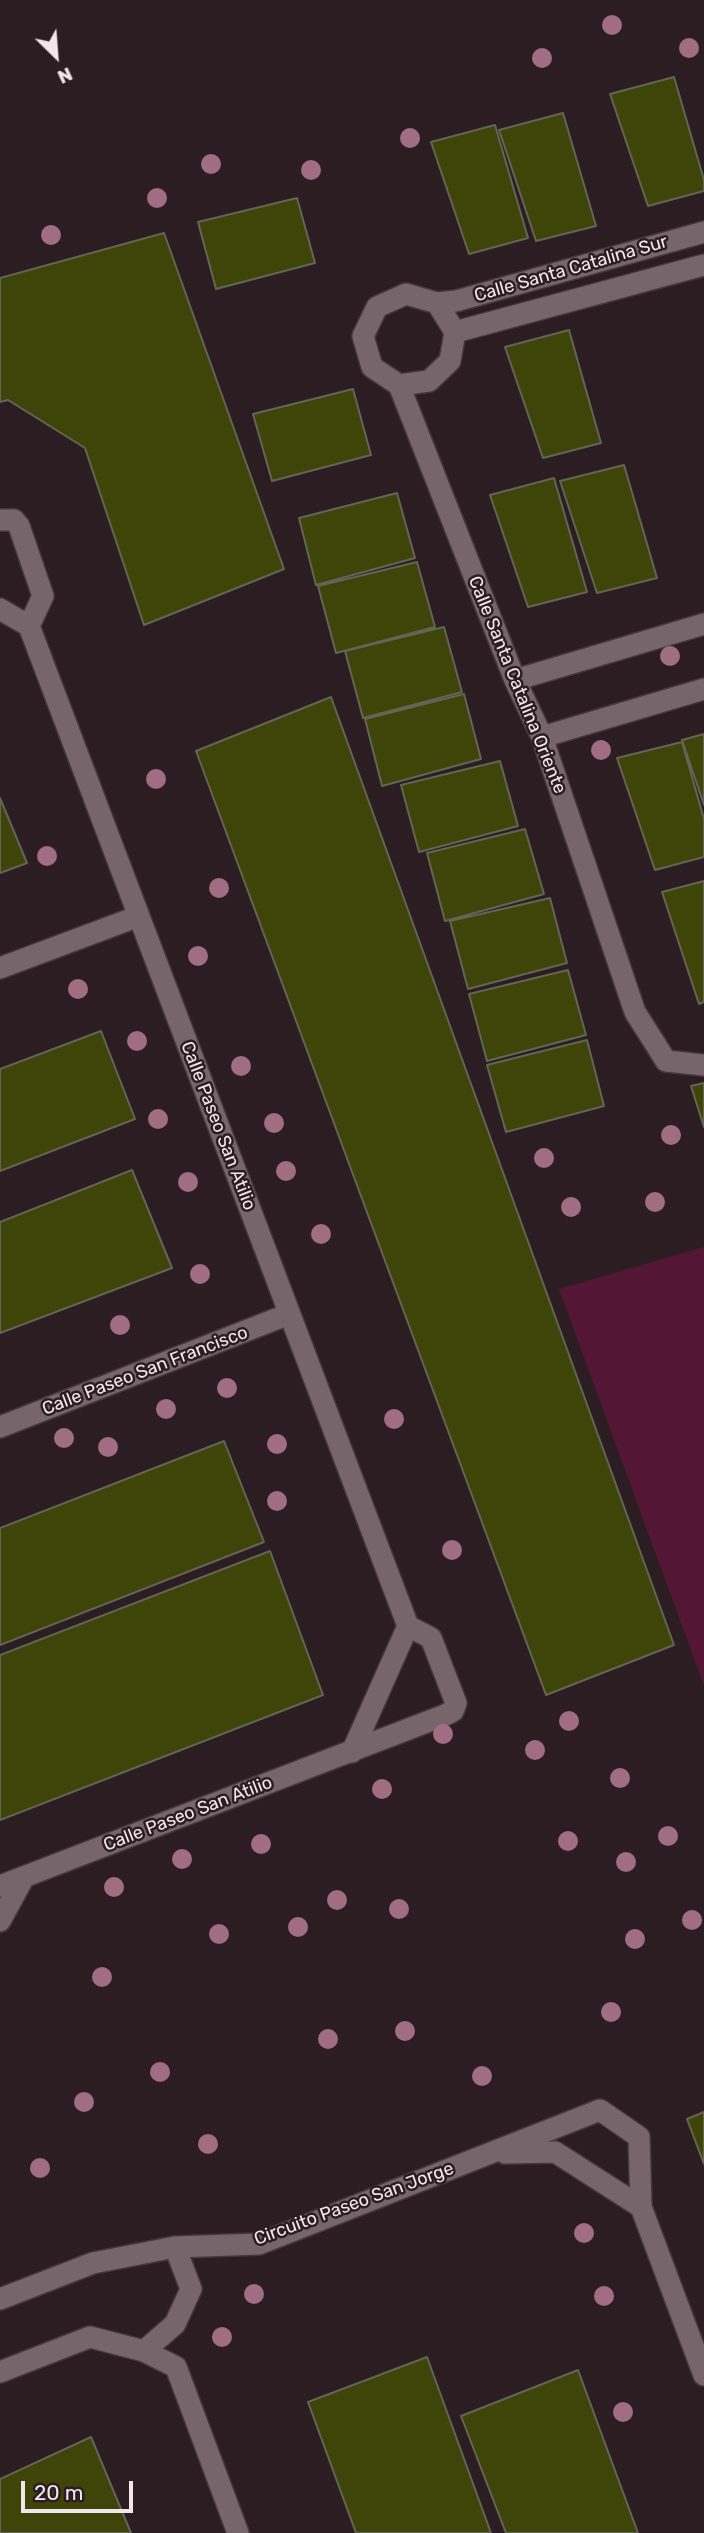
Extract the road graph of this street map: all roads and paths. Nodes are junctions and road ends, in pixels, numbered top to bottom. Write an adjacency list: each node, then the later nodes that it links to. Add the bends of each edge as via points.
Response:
1 (704, 232): 3 (street, Calle Santa Catalina Sur)
2 (704, 265): 4 (street, Calle Santa Catalina Sur)
3 (437, 303): 4 (street); 5 (street, Calle Santa Catalina Sur, via 407,294 377,307 363,336 372,367)
4 (455, 332): 5 (street, via 450,361 429,381)
5 (399, 384): 10 (street, Calle Santa Catalina Oriente)
6 (0, 520): 9 (street, via 14,520 19,526 43,596)
7 (0, 609): 9 (street)
8 (704, 624): 10 (street)
9 (29, 626): 13 (street, Calle Paseo San Atilio)
10 (515, 680): 12 (street, Calle Santa Catalina Oriente)
11 (704, 689): 12 (street)
12 (542, 737): 15 (street, Calle Santa Catalina Oriente, via 635,1012 666,1062)
13 (139, 916): 14 (street); 16 (street, Calle Paseo San Atilio)
14 (0, 968)
15 (704, 1065)
16 (289, 1314): 17 (street, Calle Paseo San Francisco); 18 (street, Calle Paseo San Atilio)
17 (0, 1427)
18 (408, 1626): 19 (street); 19 (street, Calle Paseo San Atilio, via 431,1638 456,1703 453,1712)
19 (352, 1752): 20 (street, Calle Paseo San Atilio)
20 (24, 1877): 21 (street, Calle Paseo San Atilio); 22 (street)
21 (0, 1886)
22 (0, 1921)
23 (489, 2153): 24 (street, Circuito Paseo San Jorge, via 555,2152); 24 (street, Circuito Paseo San Jorge, via 600,2110 639,2137); 25 (street, Circuito Paseo San Jorge, via 259,2244)
24 (641, 2207): 29 (street, Circuito Paseo San Jorge)
25 (175, 2247): 26 (street, Circuito Paseo San Jorge, via 93,2263); 27 (street, via 191,2289 175,2324)
26 (0, 2299)
27 (144, 2351): 28 (street, via 90,2337); 30 (street, via 176,2367)
28 (0, 2372)
29 (704, 2375)
30 (237, 2533)

